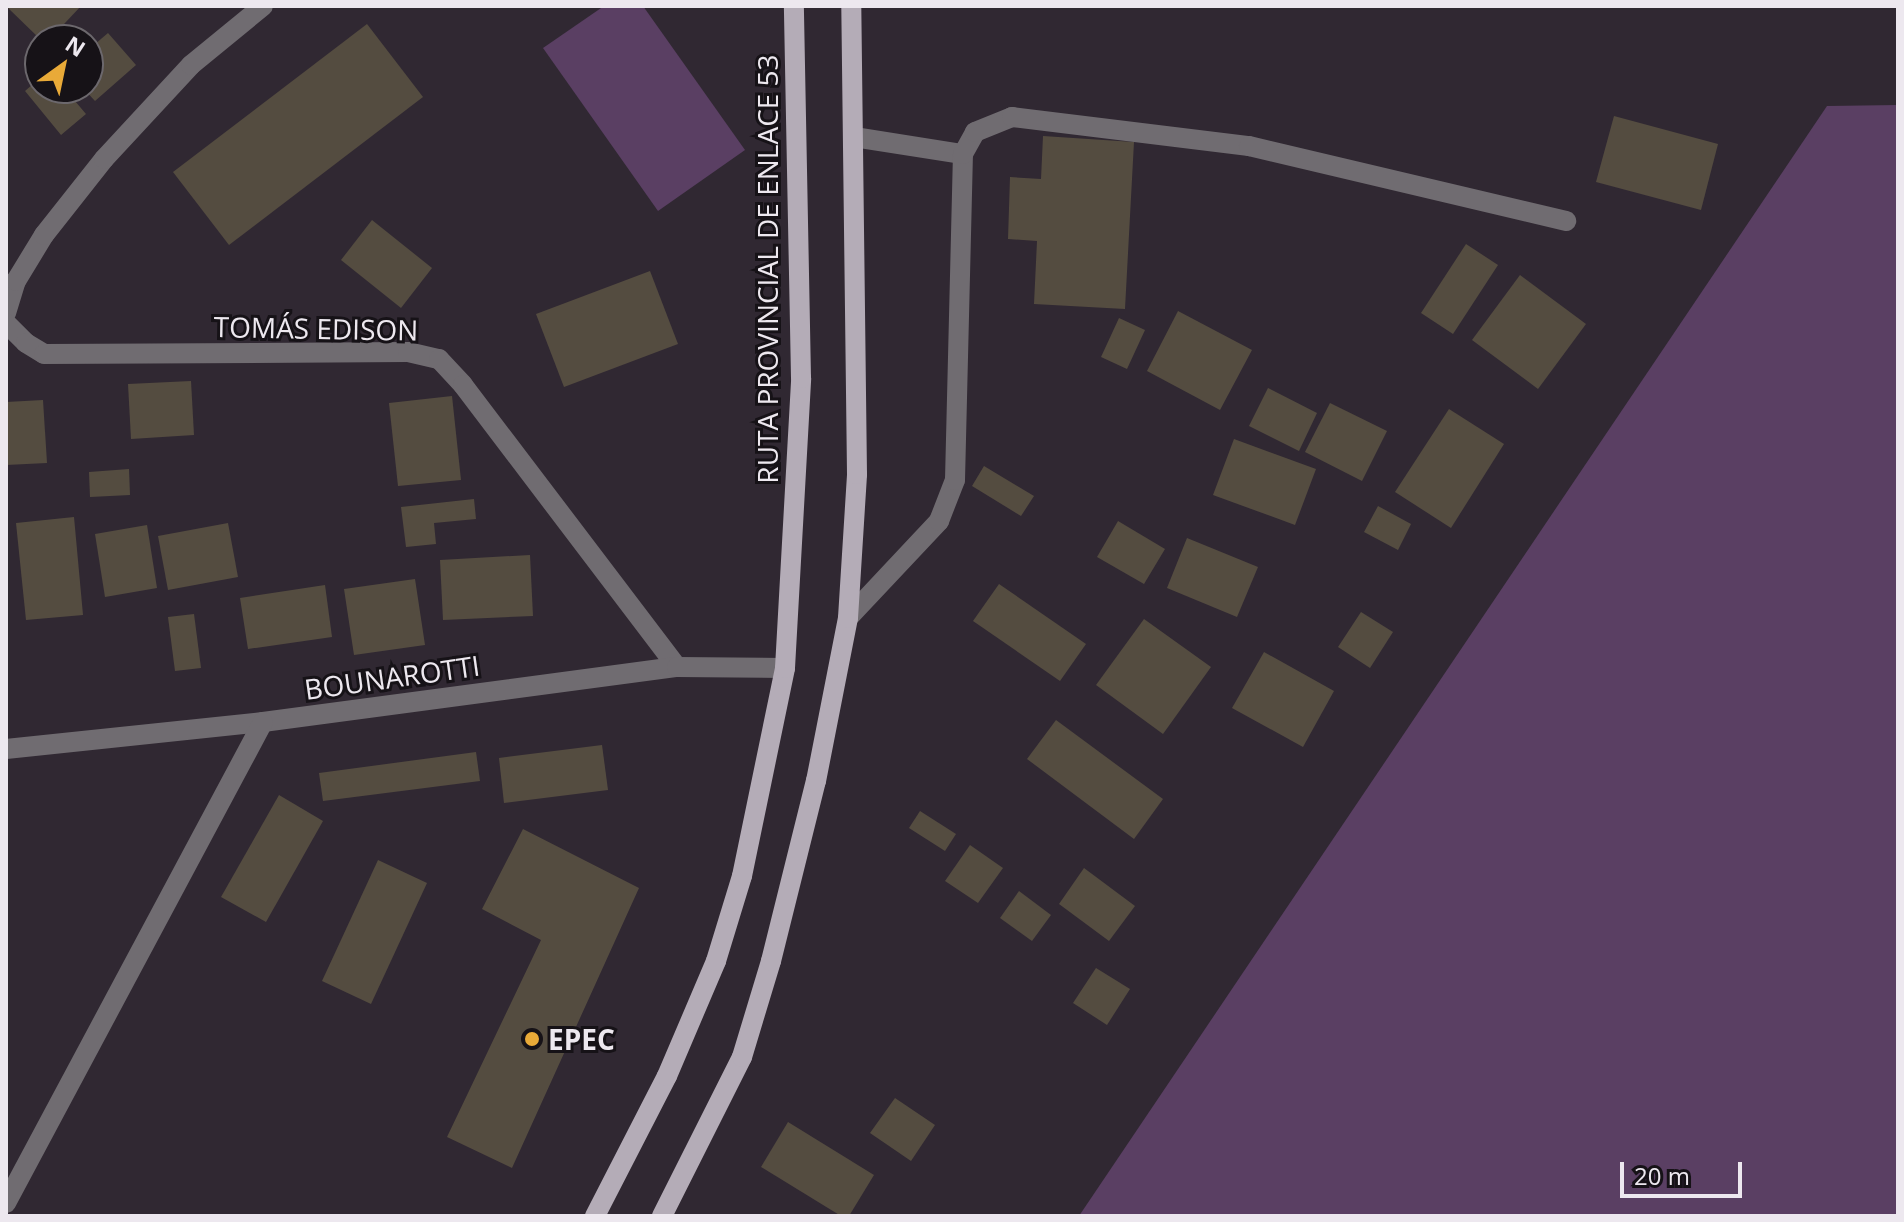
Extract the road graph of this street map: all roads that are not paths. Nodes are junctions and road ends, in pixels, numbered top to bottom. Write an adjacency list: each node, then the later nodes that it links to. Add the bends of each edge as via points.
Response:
1 (263, 6): 7 (street, via 191,65 104,159 44,235 16,281)
2 (794, 6): 11 (main road, RUTA PROVINCIAL DE ENLACE 53, via 801,378)
3 (851, 6): 4 (main road)
4 (854, 137): 5 (street); 9 (main road, via 857,474)
5 (963, 154): 6 (street, via 975,132 1012,117 1249,146); 9 (street, via 955,480 939,521)
6 (1566, 221)
7 (6, 313)
8 (6, 323): 10 (street, TOMÁS EDISON, via 44,354 408,352 439,359)
9 (848, 618): 16 (main road, via 816,781 742,1057)
10 (677, 667): 11 (street, BOUNAROTTI); 12 (street, BOUNAROTTI)
11 (785, 668): 15 (main road, RUTA PROVINCIAL DE ENLACE 53, via 742,876 716,961 667,1076)
12 (263, 722): 13 (street, BOUNAROTTI); 14 (street)
13 (6, 749)
14 (6, 1203)
15 (595, 1216)
16 (662, 1216)

